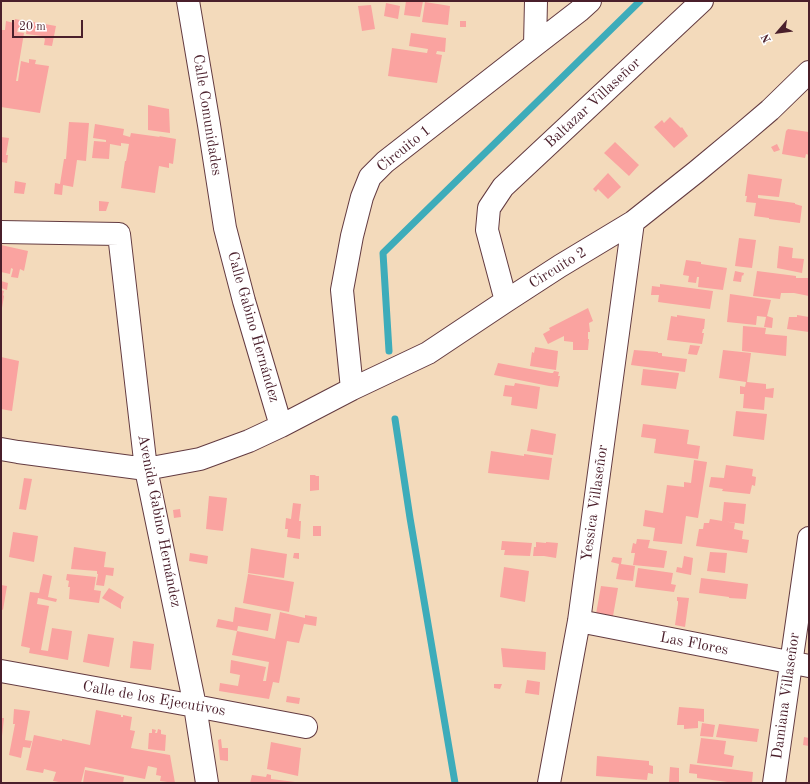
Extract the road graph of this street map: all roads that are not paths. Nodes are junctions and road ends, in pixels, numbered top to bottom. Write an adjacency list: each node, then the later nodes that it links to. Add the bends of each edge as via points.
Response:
1 (188, 1): 8 (street, Calle Comunidades)
2 (536, 1): 5 (street)
3 (590, 1): 5 (street, Circuito 1)
4 (702, 1): 10 (street, Baltazar Villaseñor, via 503,187 489,208 487,230)
5 (535, 45): 11 (street, Circuito 1, via 385,162 370,177 352,236 342,290)
6 (809, 72): 7 (street, Circuito 2, via 749,128)
7 (633, 222): 10 (street, Circuito 2); 16 (street, Yessica Villaseñor)
8 (225, 228): 12 (street, Calle Gabino Hernández)
9 (1, 232): 14 (street, Avenida Gabino Hernández, via 119,234)
10 (506, 301): 11 (street, Circuito 2, via 428,353)
11 (352, 389): 12 (street, Circuito 2)
12 (281, 426): 14 (street, Circuito 2, via 200,459)
13 (1, 449): 14 (street, Circuito 2)
14 (146, 469): 19 (street, Avenida Gabino Hernández)
15 (809, 538): 17 (street, Damiana Villaseñor)
16 (579, 621): 17 (street, Las Flores); 22 (street, Yessica Villaseñor)
17 (800, 665): 23 (street, Damiana Villaseñor)
18 (1, 671): 19 (street, Calle de los Ejecutivos)
19 (195, 706): 20 (street, Calle de los Ejecutivos); 21 (street, Avenida Gabino Hernández)
20 (306, 728)
21 (207, 783)
22 (549, 783)
23 (774, 783)

